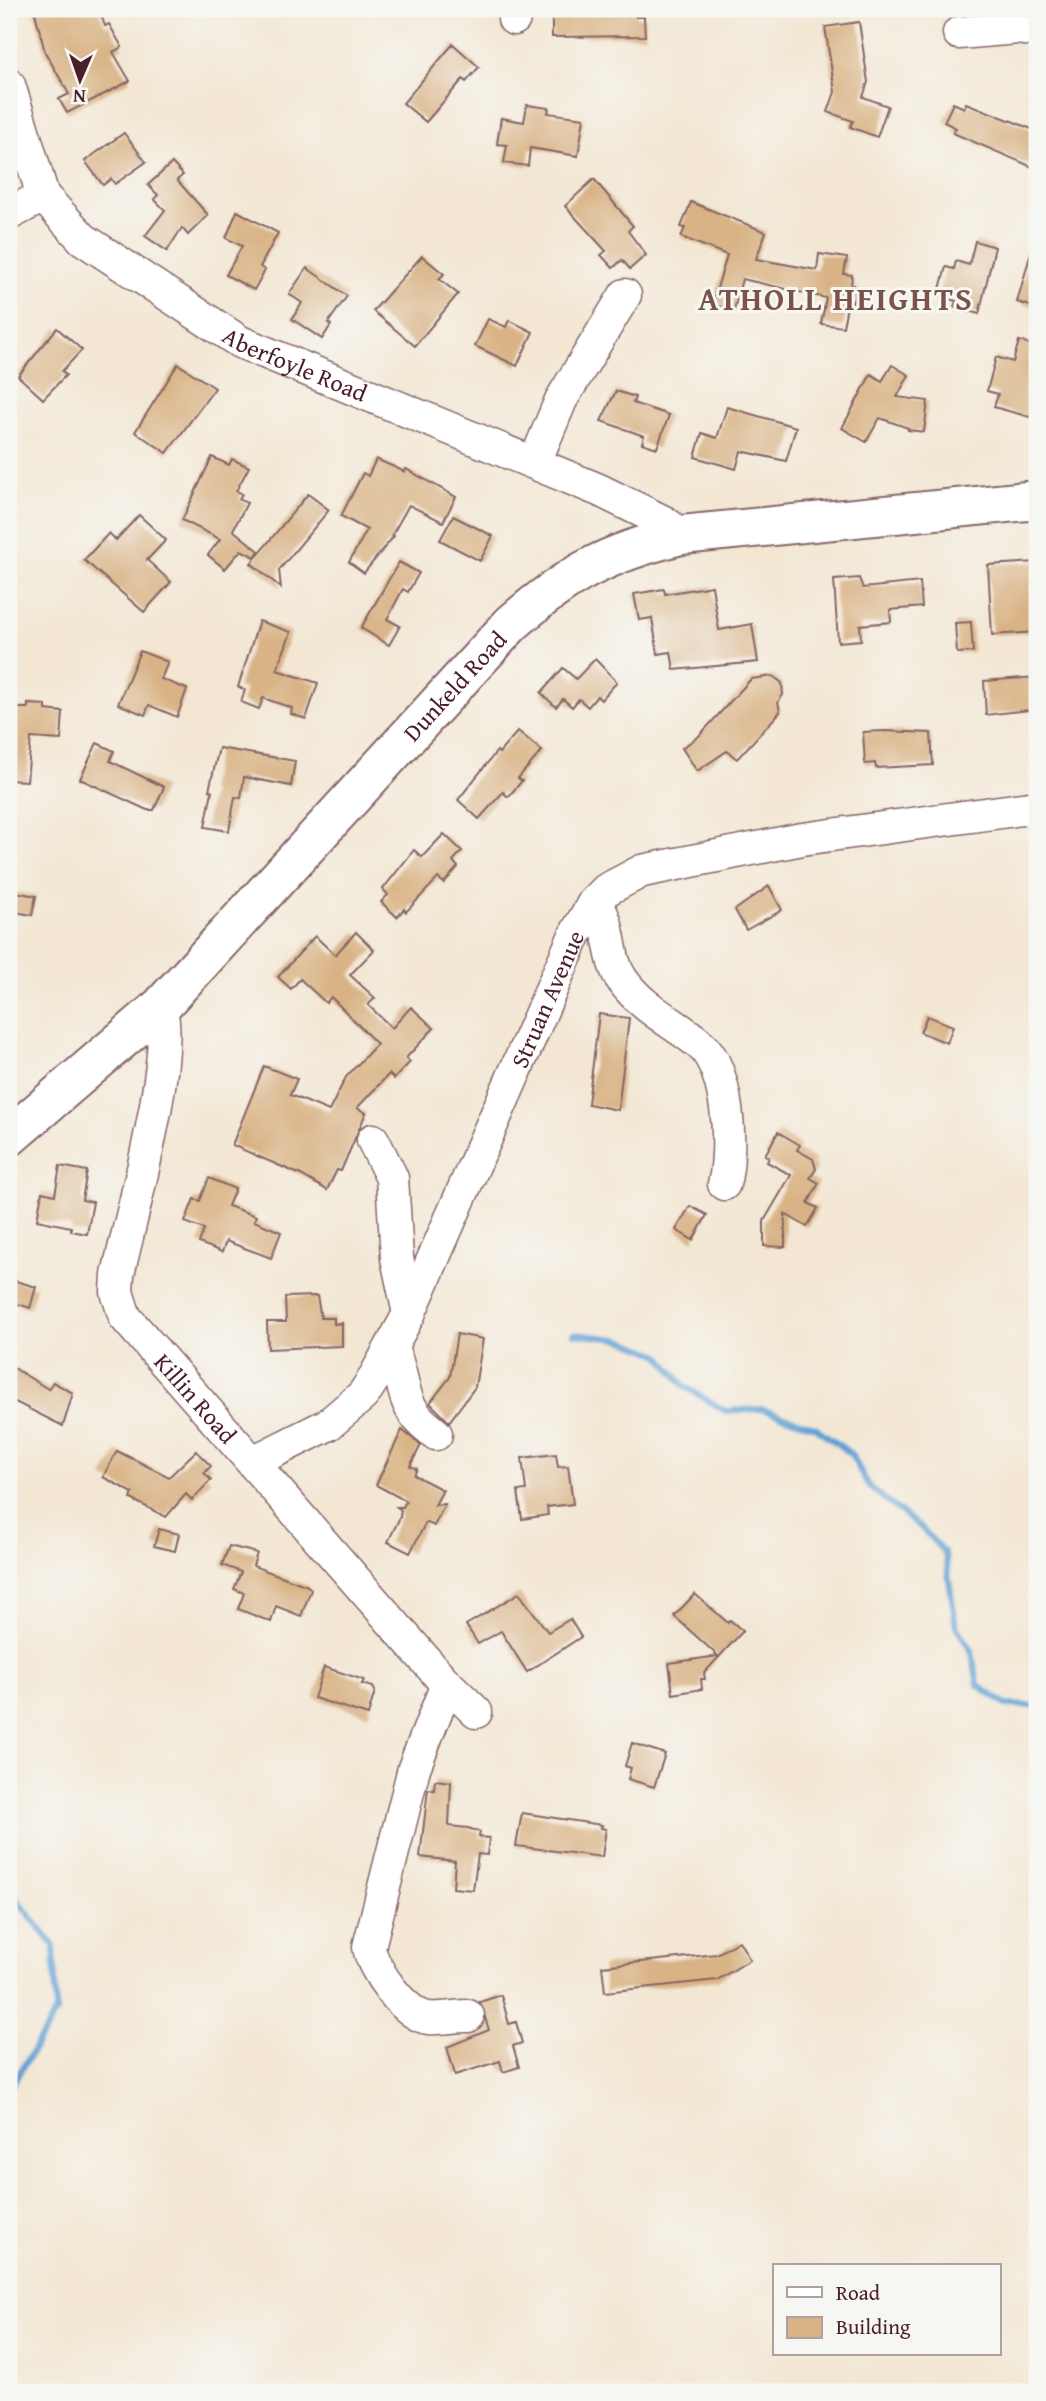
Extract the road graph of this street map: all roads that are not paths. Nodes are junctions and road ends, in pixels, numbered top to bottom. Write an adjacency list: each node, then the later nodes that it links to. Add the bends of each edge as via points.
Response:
1 (1037, 31): 2 (street, via 1017,28)
2 (959, 33)
3 (9, 85): 4 (street, Aberfoyle Road)
4 (43, 196): 5 (street); 7 (street, Aberfoyle Road, via 83,239 240,342)
5 (9, 214)
6 (625, 295): 7 (street, via 561,400)
7 (535, 462): 9 (street, Aberfoyle Road, via 631,505)
8 (1037, 500): 9 (main road, Dunkeld Road)
9 (681, 535): 12 (main road, Dunkeld Road, via 628,549 574,574 511,624)
10 (1037, 807): 11 (street, Struan Avenue, via 802,839 642,871 606,890)
11 (594, 902): 15 (street, via 606,919 613,964 622,980 643,1004 701,1045 713,1064 729,1127); 16 (street, Struan Avenue, via 575,935)
12 (160, 1007): 13 (main road, Dunkeld Road); 19 (street, Killin Road, via 166,1026 162,1065 117,1292 135,1330)
13 (9, 1137)
14 (373, 1140): 16 (street, via 392,1178 397,1258)
15 (724, 1184)
16 (409, 1314): 17 (street, Struan Avenue)
17 (391, 1349): 18 (street, via 415,1415); 19 (street, Struan Avenue, via 363,1395 348,1410)
18 (436, 1434)
19 (253, 1462): 20 (street, Killin Road)
20 (447, 1684): 21 (street, Killin Road); 22 (street, via 414,1768 369,1947 374,1965 414,2012 427,2018)
21 (476, 1712)
22 (468, 2016)

